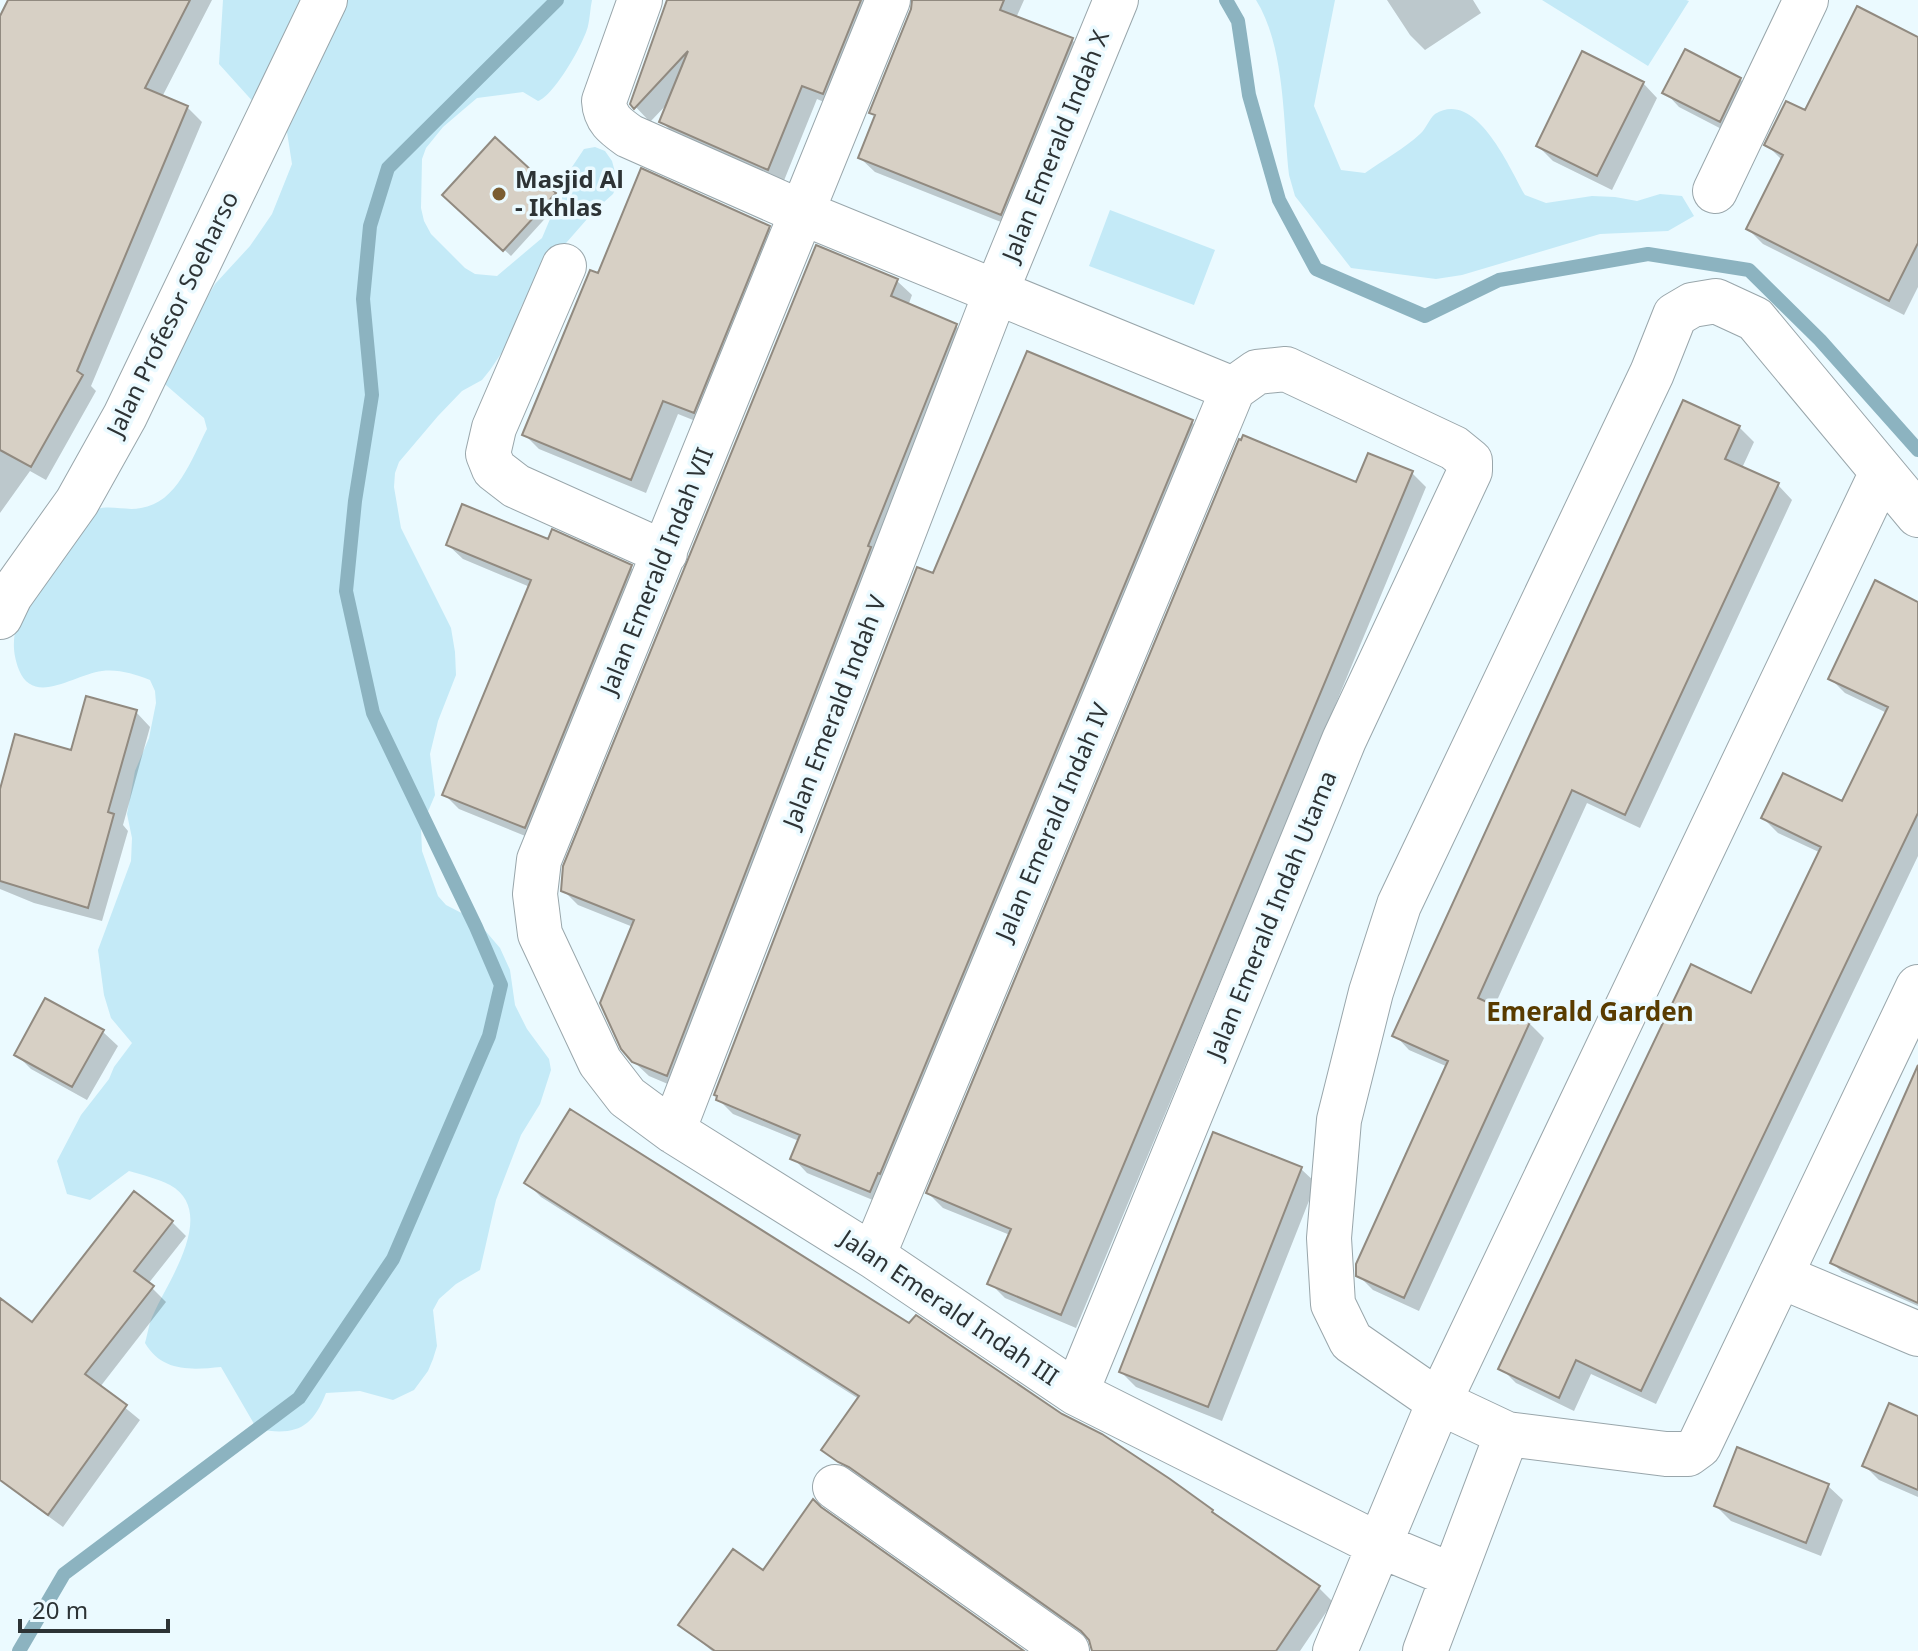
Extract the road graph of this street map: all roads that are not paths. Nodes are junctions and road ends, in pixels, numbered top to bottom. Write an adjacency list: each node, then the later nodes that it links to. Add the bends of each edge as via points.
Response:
1 (325, 0): 14 (street, Jalan Profesor Soeharso, via 125,416 77,502)
2 (640, 0): 7 (street, via 604,101 611,122 629,136)
3 (888, 0): 7 (street, Jalan Emerald Indah VII)
4 (1116, 0): 9 (street, Jalan Emerald Indah X)
5 (1806, 0): 6 (street)
6 (1715, 191)
7 (803, 213): 9 (street); 13 (street, Jalan Emerald Indah VII)
8 (564, 266): 13 (street, via 494,428 488,454 494,469 516,486)
9 (996, 292): 10 (street); 17 (street, Jalan Emerald Indah V)
10 (1233, 389): 18 (street, Jalan Emerald Indah IV); 21 (street, Jalan Emerald Indah Utama, via 1257,372 1286,369 1454,448 1470,461 1470,471 1344,740)
11 (1882, 472): 12 (street); 22 (street); 22 (street, via 1755,319 1716,301 1675,315 1399,905 1339,1120 1329,1238 1333,1304 1351,1341)
12 (1918, 515)
13 (665, 553): 15 (street, Jalan Emerald Indah VII, via 539,860 535,894)
14 (0, 617)
15 (540, 934): 17 (street, Jalan Emerald Indah III, via 600,1062 627,1097)
16 (1918, 987): 19 (street)
17 (673, 1131): 18 (street, Jalan Emerald Indah III)
18 (873, 1256): 21 (street, Jalan Emerald Indah III)
19 (1780, 1276): 20 (street); 23 (street, via 1699,1446 1688,1454)
20 (1918, 1334)
21 (1076, 1393): 25 (street, Jalan Emerald Indah III)
22 (1439, 1402): 23 (street); 25 (street)
23 (1507, 1434): 26 (street)
24 (835, 1487): 27 (street)
25 (1379, 1545): 26 (street, Jalan Emerald Indah III); 28 (street)
26 (1451, 1575): 29 (street)
27 (1067, 1651)
28 (1335, 1651)
29 (1425, 1651)

